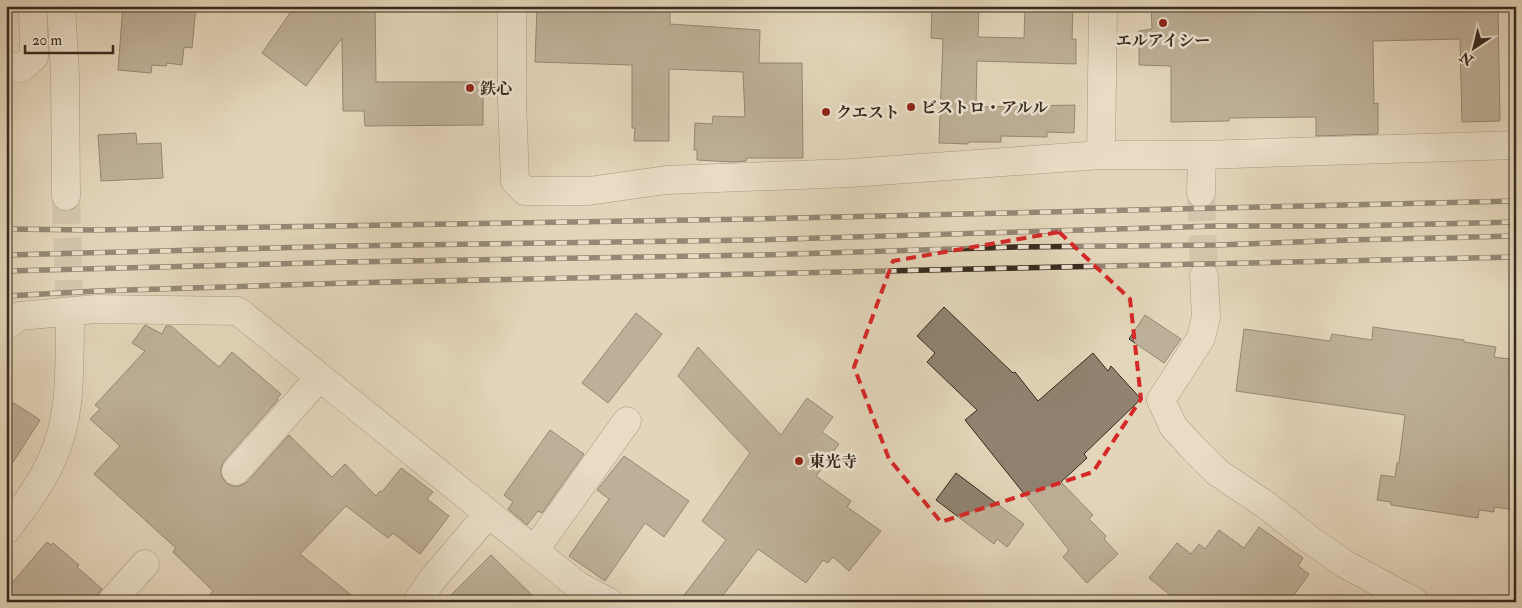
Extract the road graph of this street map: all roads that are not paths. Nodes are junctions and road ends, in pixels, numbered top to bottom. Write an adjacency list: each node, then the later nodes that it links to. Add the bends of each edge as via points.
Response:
1 (32, 6): 5 (street, via 34,57 21,68)
2 (61, 6): 10 (street)
3 (512, 6): 7 (street, via 515,181 525,191 589,191 666,180 851,173)
4 (1103, 6): 7 (street)
5 (6, 66)
6 (1516, 145): 8 (street)
7 (1101, 155): 8 (street)
8 (1202, 155): 9 (street)
9 (1201, 193)
10 (66, 196)
11 (1204, 276): 24 (street, via 1206,317 1201,338 1162,400 1173,426 1218,472 1309,540)
12 (70, 323): 18 (street, via 67,410 61,436 40,483)
13 (6, 326): 14 (street, via 20,316 96,309 238,312)
14 (320, 377): 16 (street); 17 (street)
15 (627, 421): 19 (street)
16 (236, 471)
17 (488, 514): 19 (street); 22 (street)
18 (6, 530)
19 (534, 551): 23 (street, via 577,585)
20 (145, 564): 21 (street)
21 (111, 602)
22 (417, 602)
23 (610, 602)
24 (1415, 602)

